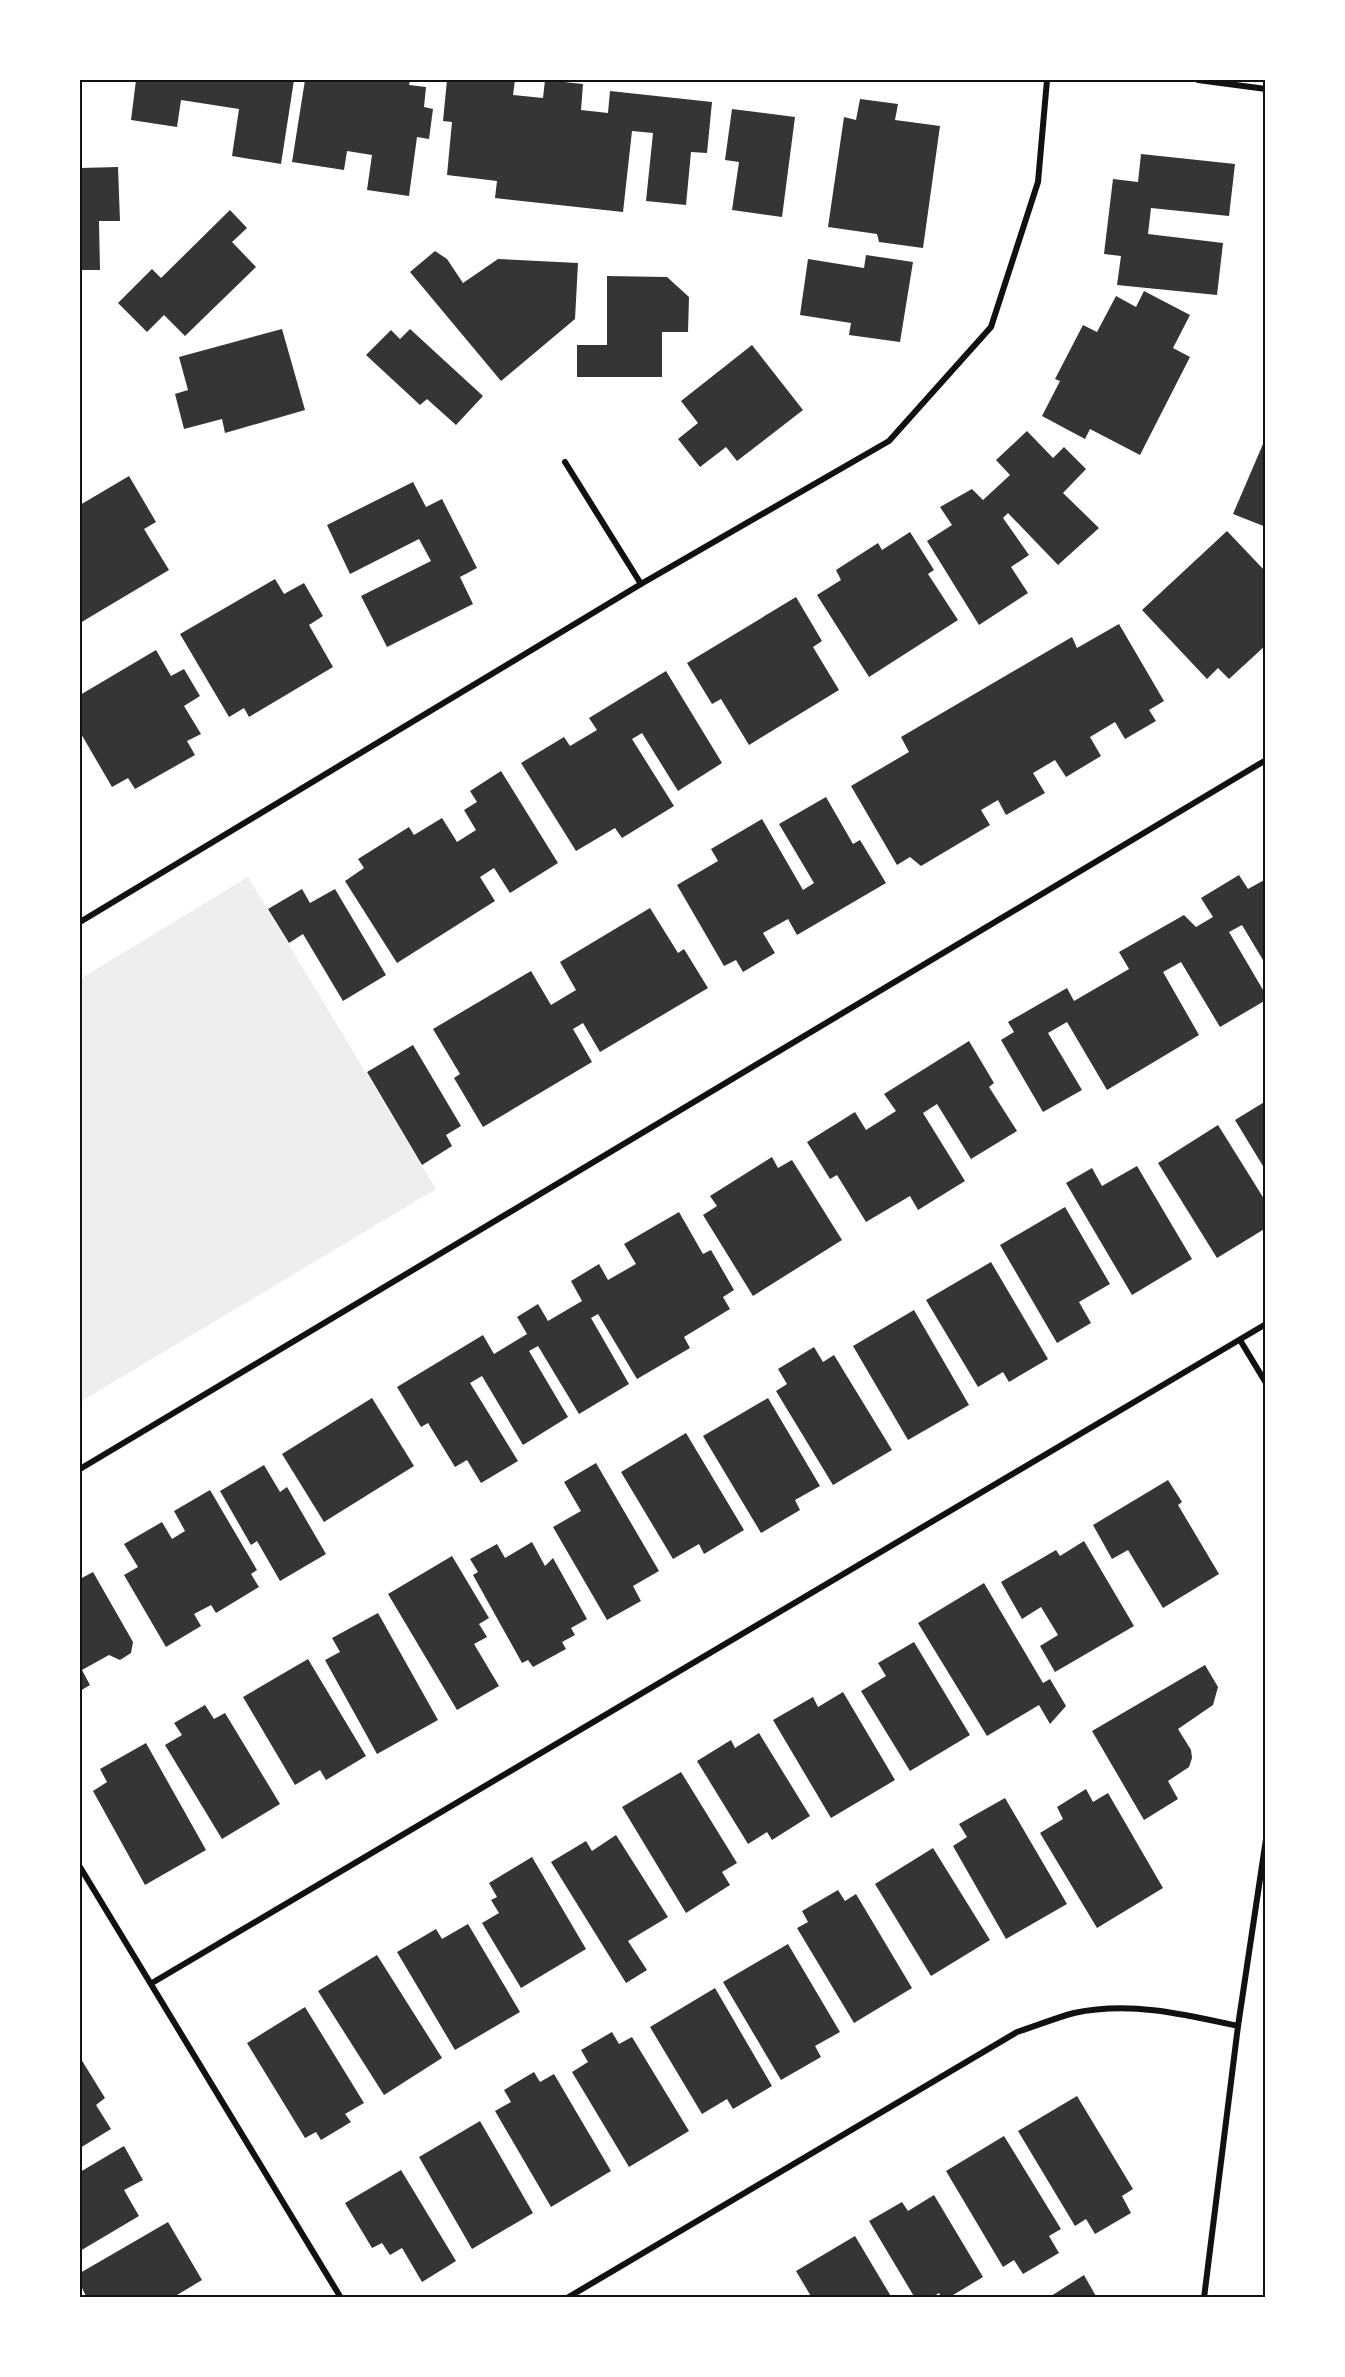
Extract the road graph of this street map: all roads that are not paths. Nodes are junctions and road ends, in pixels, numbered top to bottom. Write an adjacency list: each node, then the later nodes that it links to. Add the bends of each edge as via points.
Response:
1 (1047, 80): 5 (street, via 1038,182 991,327 890,441)
2 (1198, 80): 3 (street)
3 (1266, 89)
4 (565, 462): 5 (street)
5 (641, 584): 7 (street)
6 (1266, 760): 11 (street)
7 (80, 922)
8 (1266, 1324): 9 (street)
9 (1240, 1340): 10 (street); 14 (street)
10 (1266, 1383)
11 (80, 1469)
12 (1266, 1839): 15 (street)
13 (80, 1867): 14 (street)
14 (152, 1983): 16 (street)
15 (1238, 2026): 17 (street, via 1172,2011 1124,2008 1074,2013 1017,2032); 18 (street)
16 (341, 2298)
17 (567, 2298)
18 (1204, 2298)

